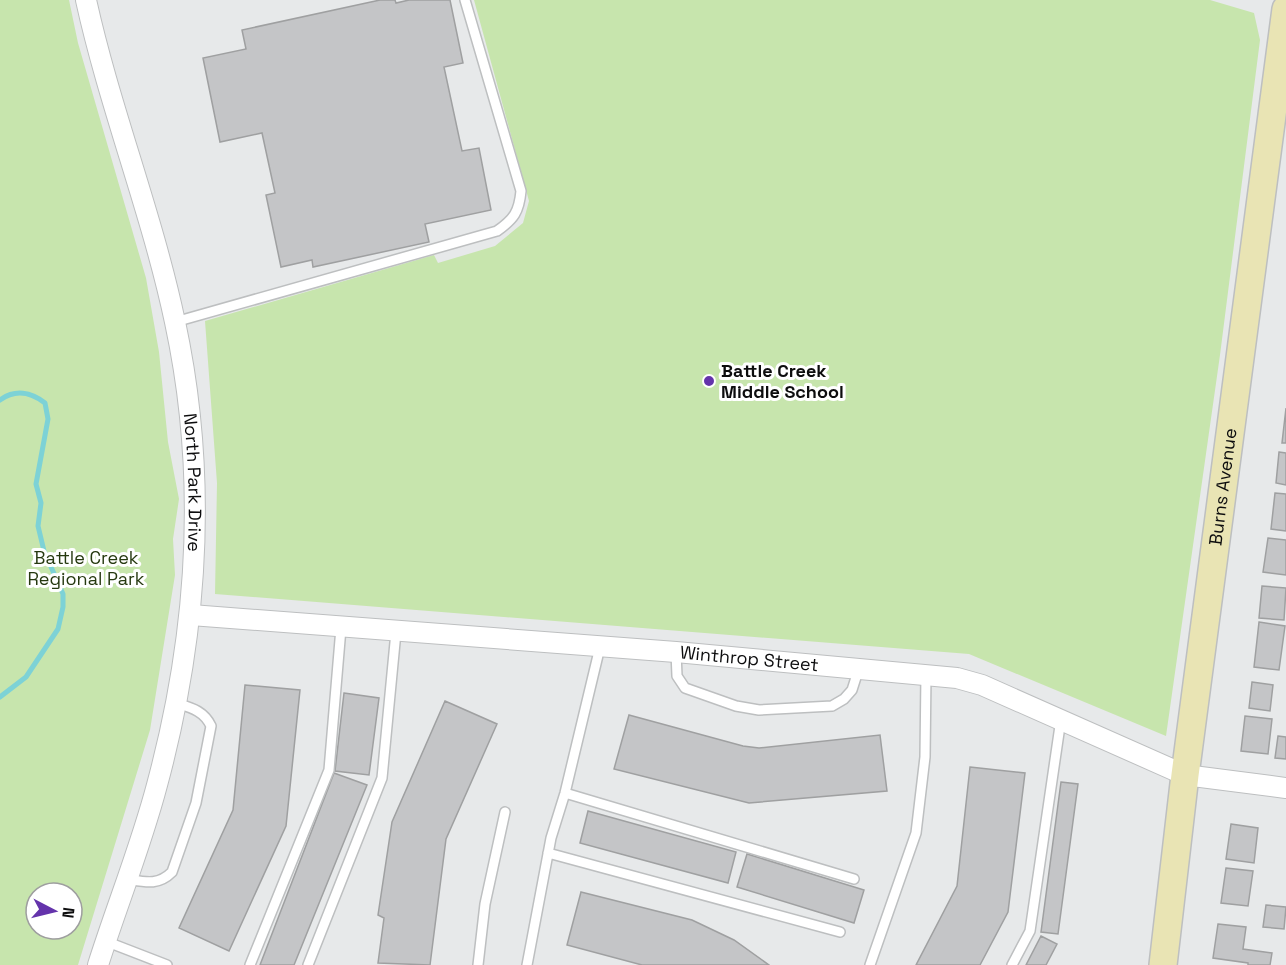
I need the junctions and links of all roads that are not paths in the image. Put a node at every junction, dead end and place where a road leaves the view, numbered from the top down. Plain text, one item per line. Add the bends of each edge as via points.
1 (86, 0) edge
2 (465, 0) edge
3 (1286, 9) edge
4 (1281, 96) edge
5 (175, 322) junction
6 (191, 615) junction
7 (341, 628) junction
8 (396, 632) junction
9 (600, 647) junction
10 (676, 652) junction
11 (859, 668) junction
12 (926, 674) junction
13 (177, 703) junction
14 (1061, 720) junction
15 (1185, 775) junction
16 (1286, 788) edge
17 (565, 793) junction
18 (505, 812) dead end
19 (548, 853) junction
20 (127, 879) junction
21 (854, 879) dead end
22 (840, 932) dead end
23 (105, 941) junction
24 (98, 965) edge
25 (166, 965) edge
26 (250, 965) edge
27 (308, 965) edge
28 (478, 965) edge
29 (527, 965) edge
30 (870, 965) edge
31 (1012, 965) edge
32 (1163, 965) edge

1 - 5 street, North Park Drive via 151,223
2 - 5 lane via 521,191 514,219 497,231
3 - 4 street, Burns Avenue
4 - 15 street, Burns Avenue
5 - 6 street, North Park Drive via 194,452
6 - 7 street, Winthrop Street
6 - 13 street, North Park Drive
7 - 8 street, Winthrop Street
7 - 26 lane via 329,770
8 - 9 street, Winthrop Street
8 - 27 lane via 382,778
9 - 10 street, Winthrop Street
9 - 17 lane
10 - 11 street, Winthrop Street
10 - 11 lane via 677,676 685,688 759,710 832,706 852,690
11 - 12 street, Winthrop Street
12 - 14 street, Winthrop Street via 982,685
12 - 30 lane via 925,757 916,833
13 - 20 street, North Park Drive via 157,788
13 - 20 lane via 199,711 212,726 196,803 172,872 153,883
14 - 15 street, Winthrop Street
14 - 31 lane via 1030,932
15 - 16 street, Winthrop Street
15 - 32 street, Burns Avenue
17 - 19 lane
17 - 21 lane
18 - 28 lane via 485,904
19 - 22 lane
19 - 29 lane
20 - 23 street, North Park Drive
23 - 24 street, North Park Drive
23 - 25 lane

